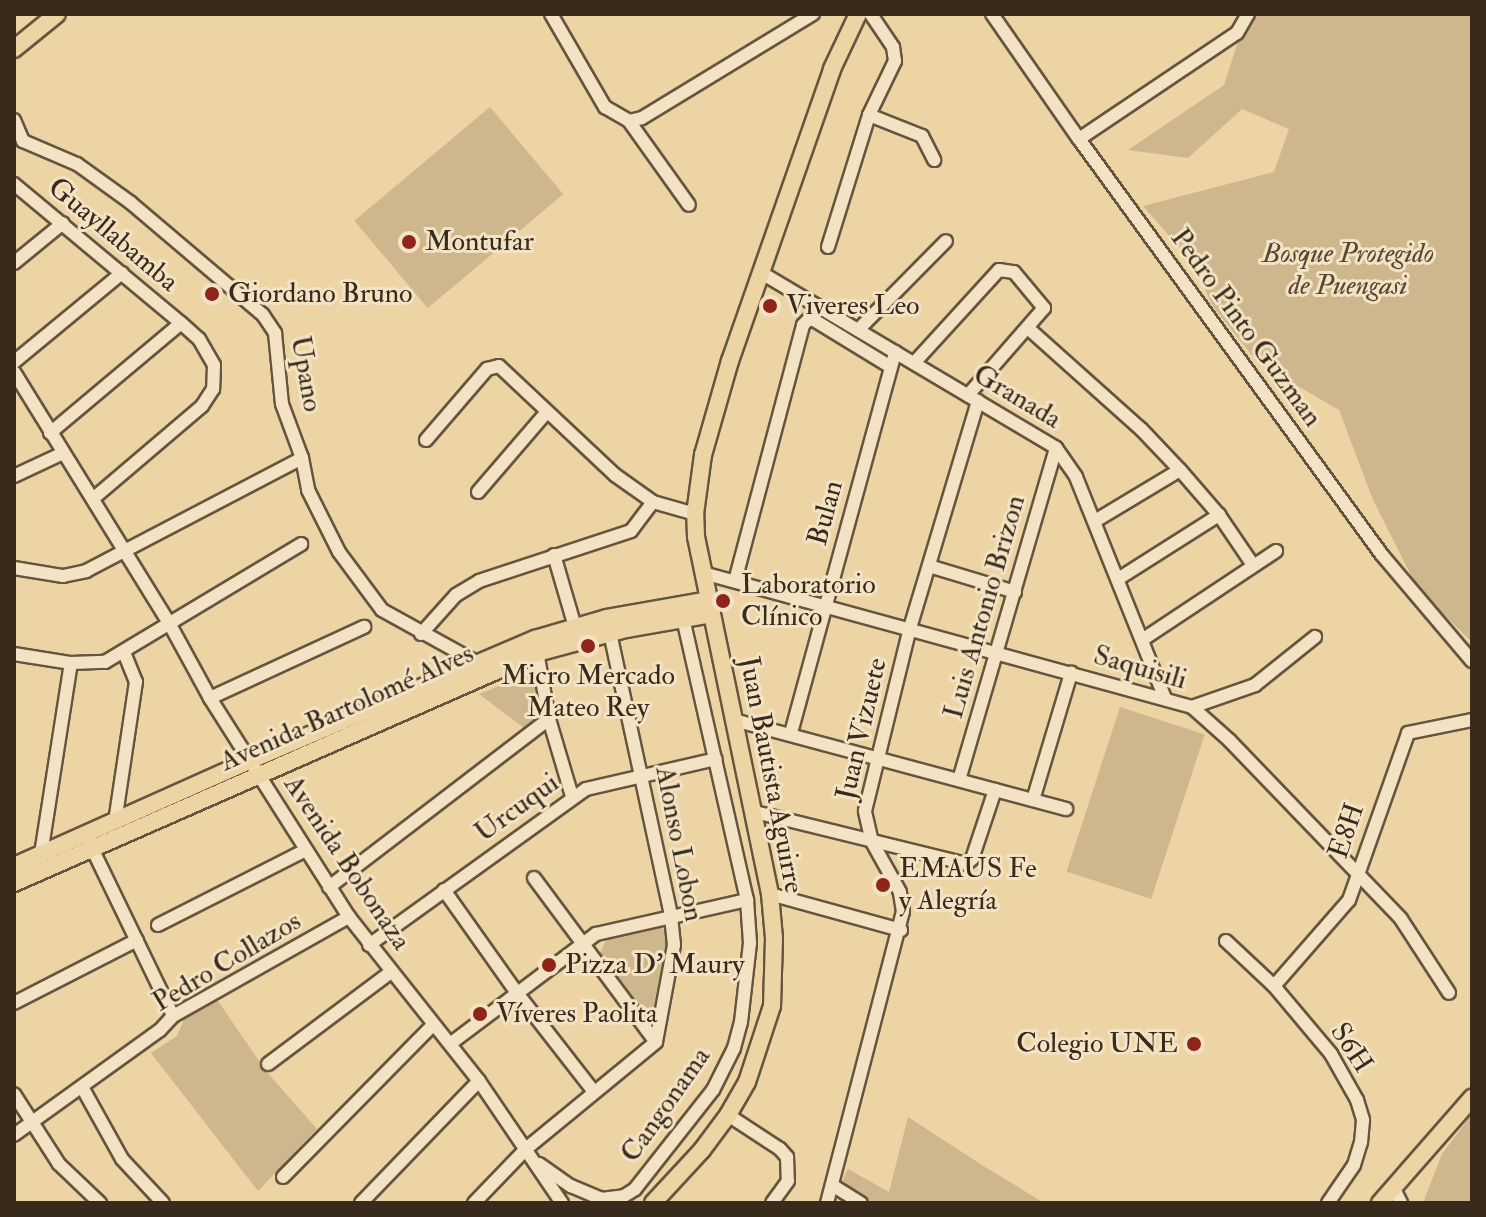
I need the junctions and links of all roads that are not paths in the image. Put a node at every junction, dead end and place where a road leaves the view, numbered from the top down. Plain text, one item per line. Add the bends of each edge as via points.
1 (57, 14) edge
2 (551, 14) edge
3 (813, 14) edge
4 (858, 14) edge
5 (871, 14) edge
6 (992, 14) edge
7 (1248, 14) edge
8 (14, 49) edge
9 (869, 115) junction
10 (14, 120) edge
11 (629, 121) junction
12 (1079, 139) junction
13 (23, 141) junction
14 (14, 151) edge
15 (934, 160) dead end
16 (14, 184) edge
17 (689, 205) dead end
18 (63, 223) junction
19 (946, 241) dead end
20 (828, 247) dead end
21 (14, 263) edge
22 (760, 272) junction
23 (122, 273) junction
24 (181, 323) junction
25 (1029, 329) junction
26 (858, 330) junction
27 (895, 352) junction
28 (14, 362) edge
29 (914, 363) junction
30 (891, 367) junction
31 (16, 380) edge
32 (973, 398) junction
33 (546, 413) junction
34 (50, 433) junction
35 (426, 440) dead end
36 (1056, 448) junction
37 (63, 453) junction
38 (302, 458) junction
39 (1180, 470) junction
40 (14, 476) edge
41 (478, 492) dead end
42 (94, 498) junction
43 (653, 502) junction
44 (695, 514) junction
45 (1219, 515) junction
46 (1095, 521) junction
47 (301, 544) dead end
48 (123, 549) junction
49 (1276, 551) dead end
50 (554, 555) junction
51 (1253, 565) junction
52 (929, 566) junction
53 (14, 568) edge
54 (703, 573) junction
55 (1118, 579) junction
56 (735, 581) junction
57 (1015, 592) junction
58 (825, 606) junction
59 (710, 607) junction
60 (682, 612) junction
61 (169, 623) junction
62 (364, 627) dead end
63 (575, 627) junction
64 (910, 628) junction
65 (610, 633) junction
66 (421, 634) junction
67 (1315, 637) dead end
68 (1142, 640) junction
69 (536, 646) junction
70 (998, 652) junction
71 (124, 653) junction
72 (14, 654) edge
73 (1472, 661) edge
74 (71, 663) junction
75 (478, 663) junction
76 (1071, 673) junction
77 (210, 698) junction
78 (1165, 698) junction
79 (1192, 707) junction
80 (549, 719) junction
81 (734, 720) junction
82 (1472, 720) edge
83 (791, 733) junction
84 (877, 757) junction
85 (716, 759) junction
86 (255, 768) junction
87 (641, 775) junction
88 (959, 780) junction
89 (995, 790) junction
90 (572, 796) junction
91 (1033, 800) junction
92 (1066, 809) dead end
93 (755, 812) junction
94 (115, 822) junction
95 (89, 842) junction
96 (872, 842) junction
97 (306, 850) junction
98 (41, 854) junction
99 (14, 866) edge
100 (1356, 876) junction
101 (534, 878) dead end
102 (14, 883) edge
103 (329, 887) junction
104 (444, 890) junction
105 (770, 894) junction
106 (747, 900) junction
107 (671, 915) junction
108 (349, 917) junction
109 (158, 925) dead end
110 (901, 930) junction
111 (137, 940) junction
112 (1226, 941) dead end
113 (584, 942) junction
114 (369, 945) junction
115 (391, 972) junction
116 (1274, 986) junction
117 (517, 993) junction
118 (1449, 993) dead end
119 (14, 1003) edge
120 (173, 1016) junction
121 (433, 1025) junction
122 (656, 1042) junction
123 (450, 1044) junction
124 (268, 1064) dead end
125 (479, 1081) junction
126 (82, 1087) junction
127 (594, 1092) junction
128 (14, 1094) edge
129 (1472, 1098) edge
130 (728, 1115) junction
131 (31, 1125) junction
132 (14, 1135) edge
133 (530, 1154) junction
134 (283, 1177) dead end
135 (832, 1185) junction
136 (1397, 1196) edge
137 (100, 1203) edge
138 (163, 1203) edge
139 (361, 1203) edge
140 (474, 1203) edge
141 (562, 1203) edge
142 (653, 1203) edge
143 (772, 1203) edge
144 (827, 1203) edge
145 (861, 1203) edge
146 (1328, 1203) edge
147 (1380, 1203) edge

1 - 8 main road
2 - 11 street via 605,107
3 - 11 street
4 - 22 main road, Juan Bautista Aguirre via 832,69
5 - 9 street via 893,47 895,61
6 - 12 street, Pedro Pinto Guzman
7 - 12 street via 1237,33
9 - 15 street via 922,136
9 - 20 street
10 - 13 street
11 - 17 street
12 - 73 street, Pedro Pinto Guzman via 1382,555
13 - 14 street
13 - 38 street, Upano via 77,164 263,315 275,333 282,404
16 - 18 street, Guayllabamba
18 - 21 street
18 - 23 street, Guayllabamba
19 - 26 street
22 - 26 street, Granada
22 - 44 main road, Juan Bautista Aguirre via 703,455
23 - 24 street, Guayllabamba
23 - 28 street
24 - 34 street
24 - 42 street, Guayllabamba via 199,339 214,365 213,389
25 - 29 street via 1044,308 1014,272 999,270
25 - 32 street
25 - 39 street
26 - 27 street, Granada
27 - 29 street, Granada
27 - 30 street, Bulan
29 - 32 street, Granada
30 - 56 street via 809,319 803,325
30 - 58 street, Bulan
31 - 34 street, Avenida Bobonaza
32 - 36 street, Granada
32 - 52 street, Juan Vizuete
33 - 35 street via 499,366 487,369
33 - 41 street
33 - 43 street via 599,463
34 - 37 street, Avenida Bobonaza
36 - 46 street, Granada
36 - 57 street, Luis Antonio Brizon
37 - 40 street
37 - 42 street, Avenida Bobonaza
38 - 48 street
38 - 66 street, Upano via 308,490 352,572 382,610
39 - 45 street
39 - 46 street
42 - 48 street, Avenida Bobonaza
43 - 44 street
43 - 50 street via 631,531
44 - 54 main road, Juan Bautista Aguirre
45 - 51 street
45 - 55 street
46 - 55 street, Granada
47 - 61 street
48 - 53 street via 74,575
48 - 61 street, Avenida Bobonaza
49 - 51 street
50 - 63 street
50 - 66 street via 479,581 456,595
51 - 68 street
52 - 57 street
52 - 64 street, Juan Vizuete
54 - 56 street, Saquisili
54 - 59 main road, Juan Bautista Aguirre
55 - 68 street, Granada
56 - 58 street, Saquisili
57 - 70 street, Luis Antonio Brizon
58 - 64 street, Saquisili
58 - 83 street, Bulan
59 - 60 main road, Avenida Bartolomé Alves
59 - 81 main road, Juan Bautista Aguirre
60 - 63 main road, Avenida Bartolomé Alves
60 - 65 main road, Avenida Bartolomé Alves
60 - 85 street, Cangonama
61 - 71 street
61 - 77 street, Avenida Bobonaza
62 - 77 street
63 - 69 main road, Avenida Bartolomé Alves
64 - 70 street, Saquisili
64 - 84 street, Juan Vizuete
65 - 69 main road, Avenida Bartolomé Alves
65 - 87 street, Alonso Lobon
66 - 75 street, Upano
67 - 79 street via 1255,685
68 - 78 street, Granada
69 - 75 main road, Avenida Bartolomé Alves
69 - 80 street
69 - 86 main road, Avenida Bartolomé Alves
70 - 76 street, Saquisili
70 - 88 street, Luis Antonio Brizon
71 - 74 street via 101,663
71 - 94 street via 136,682
72 - 74 street
74 - 98 street
75 - 86 main road, Avenida Bartolomé Alves
76 - 78 street, Saquisili
76 - 91 street
77 - 86 street, Avenida Bobonaza
78 - 79 street, Saquisili
79 - 100 street, Saquisili
80 - 90 street
80 - 103 street
81 - 83 street
81 - 93 main road, Juan Bautista Aguirre
82 - 100 street, E8H via 1408,733
83 - 84 street
84 - 88 street
84 - 96 street, Juan Vizuete via 865,811
85 - 87 street, Urcuqui
85 - 106 street, Cangonama
86 - 94 main road, Avenida Bartolomé Alves
86 - 95 main road, Avenida Bartolomé Alves
86 - 97 street, Avenida Bobonaza
87 - 90 street, Urcuqui
87 - 107 street, Alonso Lobon
88 - 89 street
89 - 91 street
89 - 96 street via 966,864
90 - 104 street, Urcuqui
91 - 92 street
93 - 96 street
93 - 105 main road, Juan Bautista Aguirre
94 - 95 main road, Avenida Bartolomé Alves
95 - 98 main road, Avenida Bartolomé Alves
95 - 102 main road, Avenida Bartolomé Alves
95 - 111 street
96 - 110 street, Juan Vizuete via 900,892
97 - 103 street, Avenida Bobonaza
97 - 109 street
98 - 99 main road, Avenida Bartolomé Alves
100 - 116 street, E8H via 1349,900
100 - 118 street, Saquisili via 1401,919
101 - 113 street
103 - 108 street, Avenida Bobonaza
104 - 114 street, Urcuqui
104 - 117 street
105 - 110 street
105 - 130 main road, Juan Bautista Aguirre via 772,1006 747,1082
106 - 107 street
106 - 133 street, Cangonama via 747,987 734,1048 713,1090 635,1189 601,1199 571,1186
107 - 113 street via 612,928
107 - 122 street, Alonso Lobon via 674,945
108 - 114 street, Avenida Bobonaza
108 - 120 street, Pedro Collazos
110 - 135 street, Juan Vizuete
111 - 119 street
111 - 120 street
112 - 116 street, S6H
113 - 117 street
113 - 122 street
114 - 115 street, Avenida Bobonaza
115 - 121 street, Avenida Bobonaza
115 - 124 street
116 - 146 street, S6H via 1331,1054 1363,1120 1354,1165
117 - 123 street
117 - 127 street
120 - 126 street, Pedro Collazos
121 - 123 street, Avenida Bobonaza
121 - 134 street
122 - 127 street
123 - 125 street, Avenida Bobonaza
125 - 133 street, Avenida Bobonaza
125 - 139 street
126 - 131 street, Pedro Collazos
126 - 138 street via 122,1159
127 - 133 street
128 - 131 street
129 - 136 main road
130 - 142 main road, Juan Bautista Aguirre
130 - 143 street via 787,1157 788,1181
131 - 132 street, Pedro Collazos
131 - 137 street via 59,1164
133 - 140 street
133 - 141 street, Avenida Bobonaza
135 - 144 street, Juan Vizuete
135 - 145 street
136 - 147 main road

